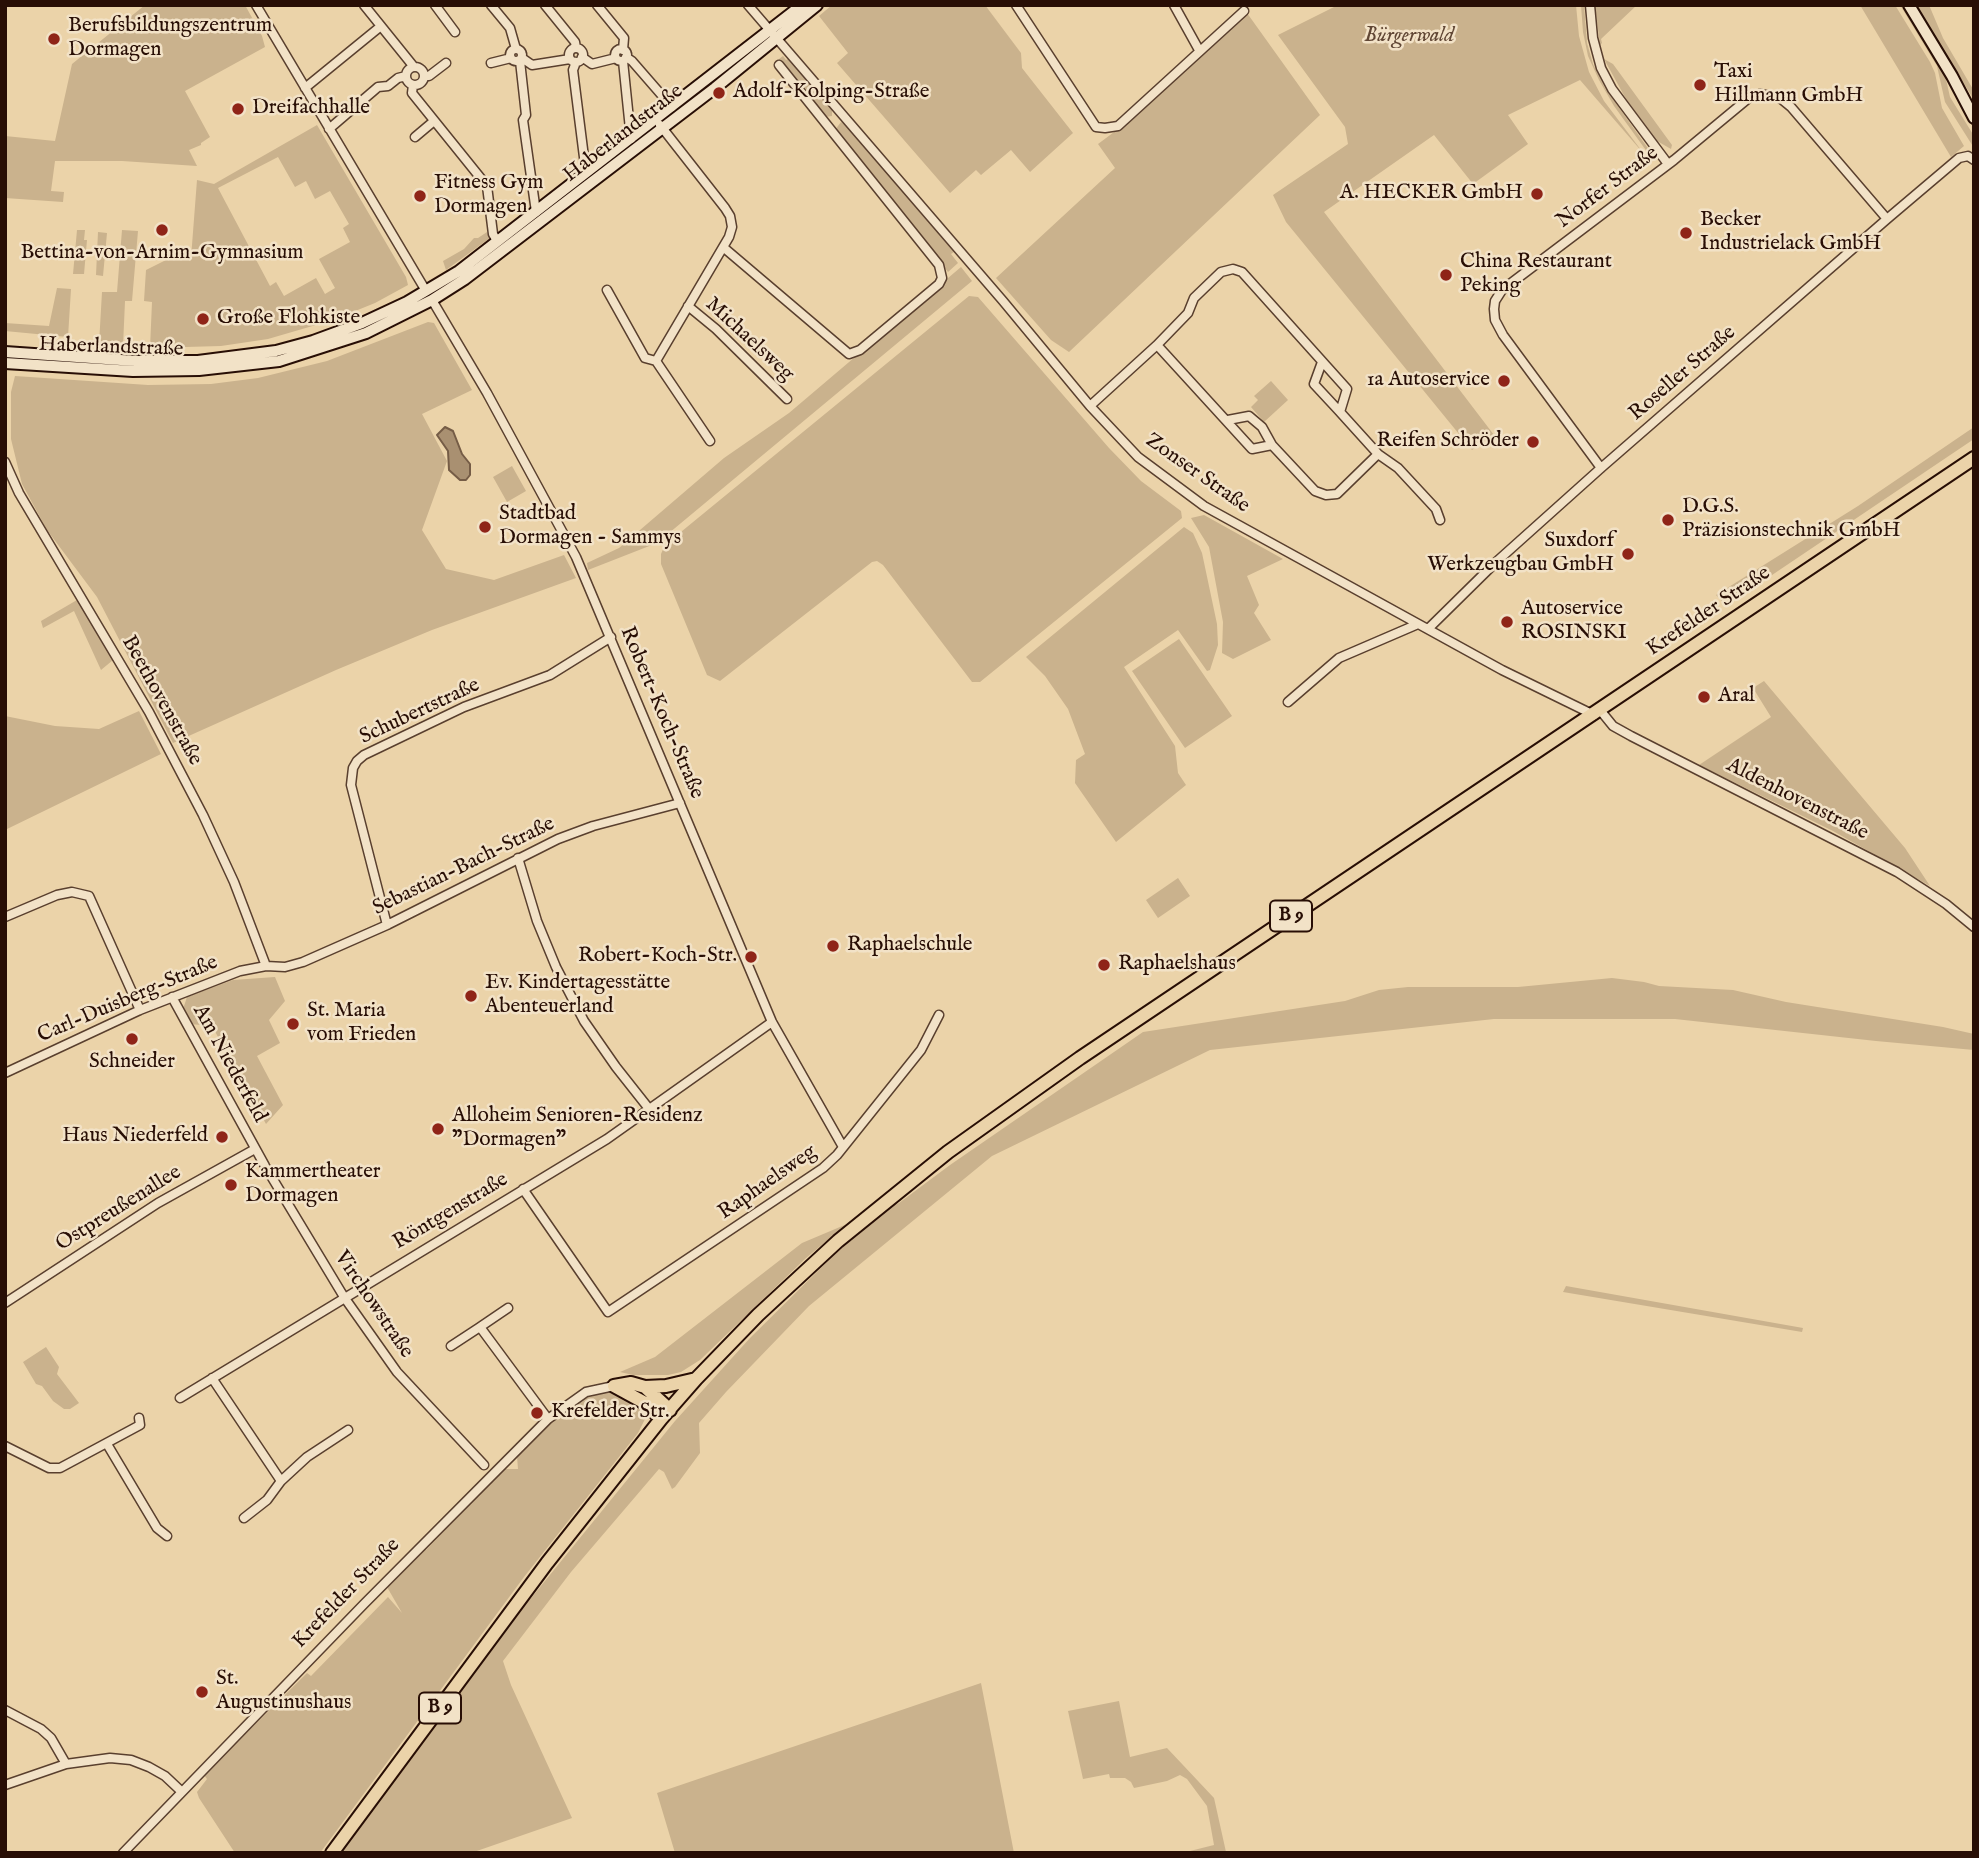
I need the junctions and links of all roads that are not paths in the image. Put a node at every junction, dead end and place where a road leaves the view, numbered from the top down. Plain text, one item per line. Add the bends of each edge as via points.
1 (256, 5) edge
2 (364, 5) edge
3 (435, 5) edge
4 (491, 5) edge
5 (545, 5) edge
6 (597, 5) edge
7 (748, 5) edge
8 (802, 5) edge
9 (817, 5) edge
10 (1016, 5) edge
11 (1174, 5) edge
12 (1590, 5) edge
13 (1909, 5) edge
14 (1244, 10) dead end
15 (381, 26) junction
16 (455, 32) dead end
17 (774, 35) junction
18 (1199, 50) junction
19 (622, 57) junction
20 (518, 59) junction
21 (576, 59) junction
22 (446, 63) dead end
23 (491, 63) dead end
24 (779, 65) dead end
25 (414, 67) junction
26 (406, 76) junction
27 (424, 76) junction
28 (413, 85) junction
29 (304, 88) junction
30 (672, 107) junction
31 (843, 116) junction
32 (1974, 118) edge
33 (434, 121) junction
34 (659, 124) junction
35 (829, 128) junction
36 (329, 129) junction
37 (415, 137) dead end
38 (631, 139) junction
39 (1971, 158) edge
40 (1668, 164) junction
41 (586, 173) junction
42 (536, 212) junction
43 (1888, 219) junction
44 (497, 241) junction
45 (723, 247) junction
46 (607, 290) dead end
47 (429, 296) junction
48 (688, 306) junction
49 (1157, 345) junction
50 (5, 352) edge
51 (656, 361) junction
52 (1322, 362) junction
53 (5, 363) edge
54 (787, 399) dead end
55 (1090, 406) junction
56 (1340, 412) junction
57 (1228, 420) junction
58 (710, 441) dead end
59 (1272, 445) junction
60 (1378, 454) junction
61 (1974, 457) edge
62 (5, 462) edge
63 (1601, 468) junction
64 (1440, 520) dead end
65 (1418, 624) junction
66 (1428, 629) junction
67 (611, 637) junction
68 (1288, 702) dead end
69 (1597, 713) junction
70 (680, 803) junction
71 (518, 858) junction
72 (5, 917) edge
73 (387, 925) junction
74 (1974, 928) edge
75 (267, 966) junction
76 (172, 997) junction
77 (139, 1010) junction
78 (939, 1015) dead end
79 (772, 1023) junction
80 (5, 1073) edge
81 (650, 1110) junction
82 (843, 1147) junction
83 (255, 1149) junction
84 (523, 1189) junction
85 (344, 1297) junction
86 (5, 1303) edge
87 (508, 1308) dead end
88 (480, 1326) junction
89 (451, 1346) dead end
90 (212, 1378) junction
91 (696, 1379) junction
92 (614, 1386) junction
93 (645, 1387) junction
94 (180, 1398) dead end
95 (666, 1415) junction
96 (139, 1418) dead end
97 (548, 1419) junction
98 (348, 1430) dead end
99 (107, 1444) junction
100 (5, 1446) edge
101 (484, 1465) dead end
102 (281, 1482) junction
103 (244, 1518) dead end
104 (167, 1536) dead end
105 (5, 1710) edge
106 (66, 1763) junction
107 (5, 1786) edge
108 (182, 1792) junction
109 (123, 1853) edge
110 (331, 1853) edge

1 - 29 street, Robert-Koch-Straße
2 - 15 street
3 - 16 street
4 - 20 street via 522,52
5 - 21 street via 582,51
6 - 19 street via 624,38
7 - 17 street, Zonser Straße
8 - 17 street, Haberlandstraße
9 - 17 street, Haberlandstraße
10 - 18 street via 1096,127 1118,126
11 - 18 street
12 - 40 street via 1601,68
13 - 32 street
14 - 18 street
15 - 25 street
15 - 29 street
17 - 30 street, Haberlandstraße
17 - 31 street, Zonser Straße
17 - 34 street, Haberlandstraße
19 - 21 street via 592,64
19 - 30 street via 632,61
19 - 38 street, Haberlandstraße
20 - 21 street via 532,65
20 - 23 street
20 - 42 street, Haberlandstraße
21 - 41 street, Haberlandstraße via 573,70
22 - 27 street
24 - 35 street
25 - 26 street
25 - 27 street
26 - 28 street
26 - 36 street via 379,87
27 - 28 street via 421,83
28 - 33 street via 412,93
29 - 36 street, Robert-Koch-Straße
30 - 34 street, Haberlandstraße
31 - 35 street
31 - 55 street, Zonser Straße
33 - 37 street
33 - 44 street via 487,186
34 - 38 street, Haberlandstraße
34 - 45 street via 730,216 732,227
34 - 47 street, Haberlandstraße via 494,259
35 - 45 street via 939,265 939,284 860,350 849,354
36 - 47 street, Robert-Koch-Straße
38 - 41 street, Haberlandstraße
39 - 43 street, Roseller Straße via 1959,158
40 - 43 street, Norfer Straße via 1750,97 1770,94 1791,107
40 - 63 street, Norfer Straße via 1512,281 1495,301 1495,320 1503,335
41 - 42 street, Haberlandstraße
42 - 44 street, Haberlandstraße
43 - 63 street, Roseller Straße
44 - 47 street, Haberlandstraße
45 - 48 street
46 - 51 street via 645,358
47 - 50 street, Haberlandstraße via 313,341 254,355 177,362
47 - 53 street, Haberlandstraße via 355,337 254,365 166,372
47 - 67 street, Robert-Koch-Straße via 570,546
48 - 51 street
48 - 54 street, Michaelsweg
49 - 52 street via 1188,313 1194,298 1221,272 1233,269 1242,272
49 - 55 street
49 - 57 street
51 - 58 street
52 - 56 street via 1347,389
52 - 56 street via 1314,384
55 - 65 street, Zonser Straße via 1138,457 1204,506
56 - 60 street
57 - 59 street via 1252,449
57 - 59 street via 1249,416 1262,426
59 - 60 street via 1315,491 1326,495 1337,494
60 - 64 street via 1398,468 1436,509
61 - 69 main road, Krefelder Straße / B 9
62 - 75 street, Beethovenstraße via 203,815
63 - 66 street, Roseller Straße
65 - 66 street, Zonser Straße
65 - 68 street via 1339,658
66 - 69 street, Zonser Straße via 1502,670
67 - 70 street, Robert-Koch-Straße
67 - 73 street, Schubertstraße via 550,674 464,708 357,761 351,785
69 - 74 street, Aldenhovenstraße via 1631,736 1897,872
69 - 91 main road, Krefelder Straße / B 9 via 1178,991 948,1152 838,1241
70 - 71 street, Sebastian-Bach-Straße via 593,826
70 - 79 street, Robert-Koch-Straße
71 - 73 street, Sebastian-Bach-Straße
71 - 81 street via 555,967 592,1032
72 - 77 street via 57,895 89,896
73 - 75 street, Sebastian-Bach-Straße via 303,962
75 - 76 street, Carl-Duisberg-Straße via 240,971
76 - 77 street, Carl-Duisberg-Straße
76 - 83 street, Am Niederfeld
77 - 80 street, Carl-Duisberg-Straße
78 - 82 street, Raphaelsweg via 920,1050
79 - 81 street, Röntgenstraße
79 - 82 street, Robert-Koch-Straße
81 - 84 street, Röntgenstraße
82 - 84 street, Raphaelsweg via 823,1168 608,1312
83 - 85 street, Virchowstraße
83 - 86 street, Ostpreußenallee via 172,1195
84 - 85 street, Röntgenstraße
85 - 90 street, Röntgenstraße
85 - 101 street, Virchowstraße via 397,1372
87 - 88 street
88 - 89 street
88 - 97 street
90 - 94 street, Röntgenstraße
90 - 102 street
91 - 93 main road
91 - 95 main road, B 9
92 - 93 main road via 631,1383
92 - 95 main road
92 - 97 street, Krefelder Straße via 586,1392
93 - 95 main road
95 - 110 main road, B 9 via 547,1563
96 - 99 street via 140,1425
97 - 108 street, Krefelder Straße
98 - 102 street via 307,1457
99 - 100 street via 60,1468 49,1468
99 - 104 street via 157,1528
102 - 103 street
105 - 106 street via 41,1729
106 - 107 street
106 - 108 street via 131,1760 165,1776
108 - 109 street, Krefelder Straße

